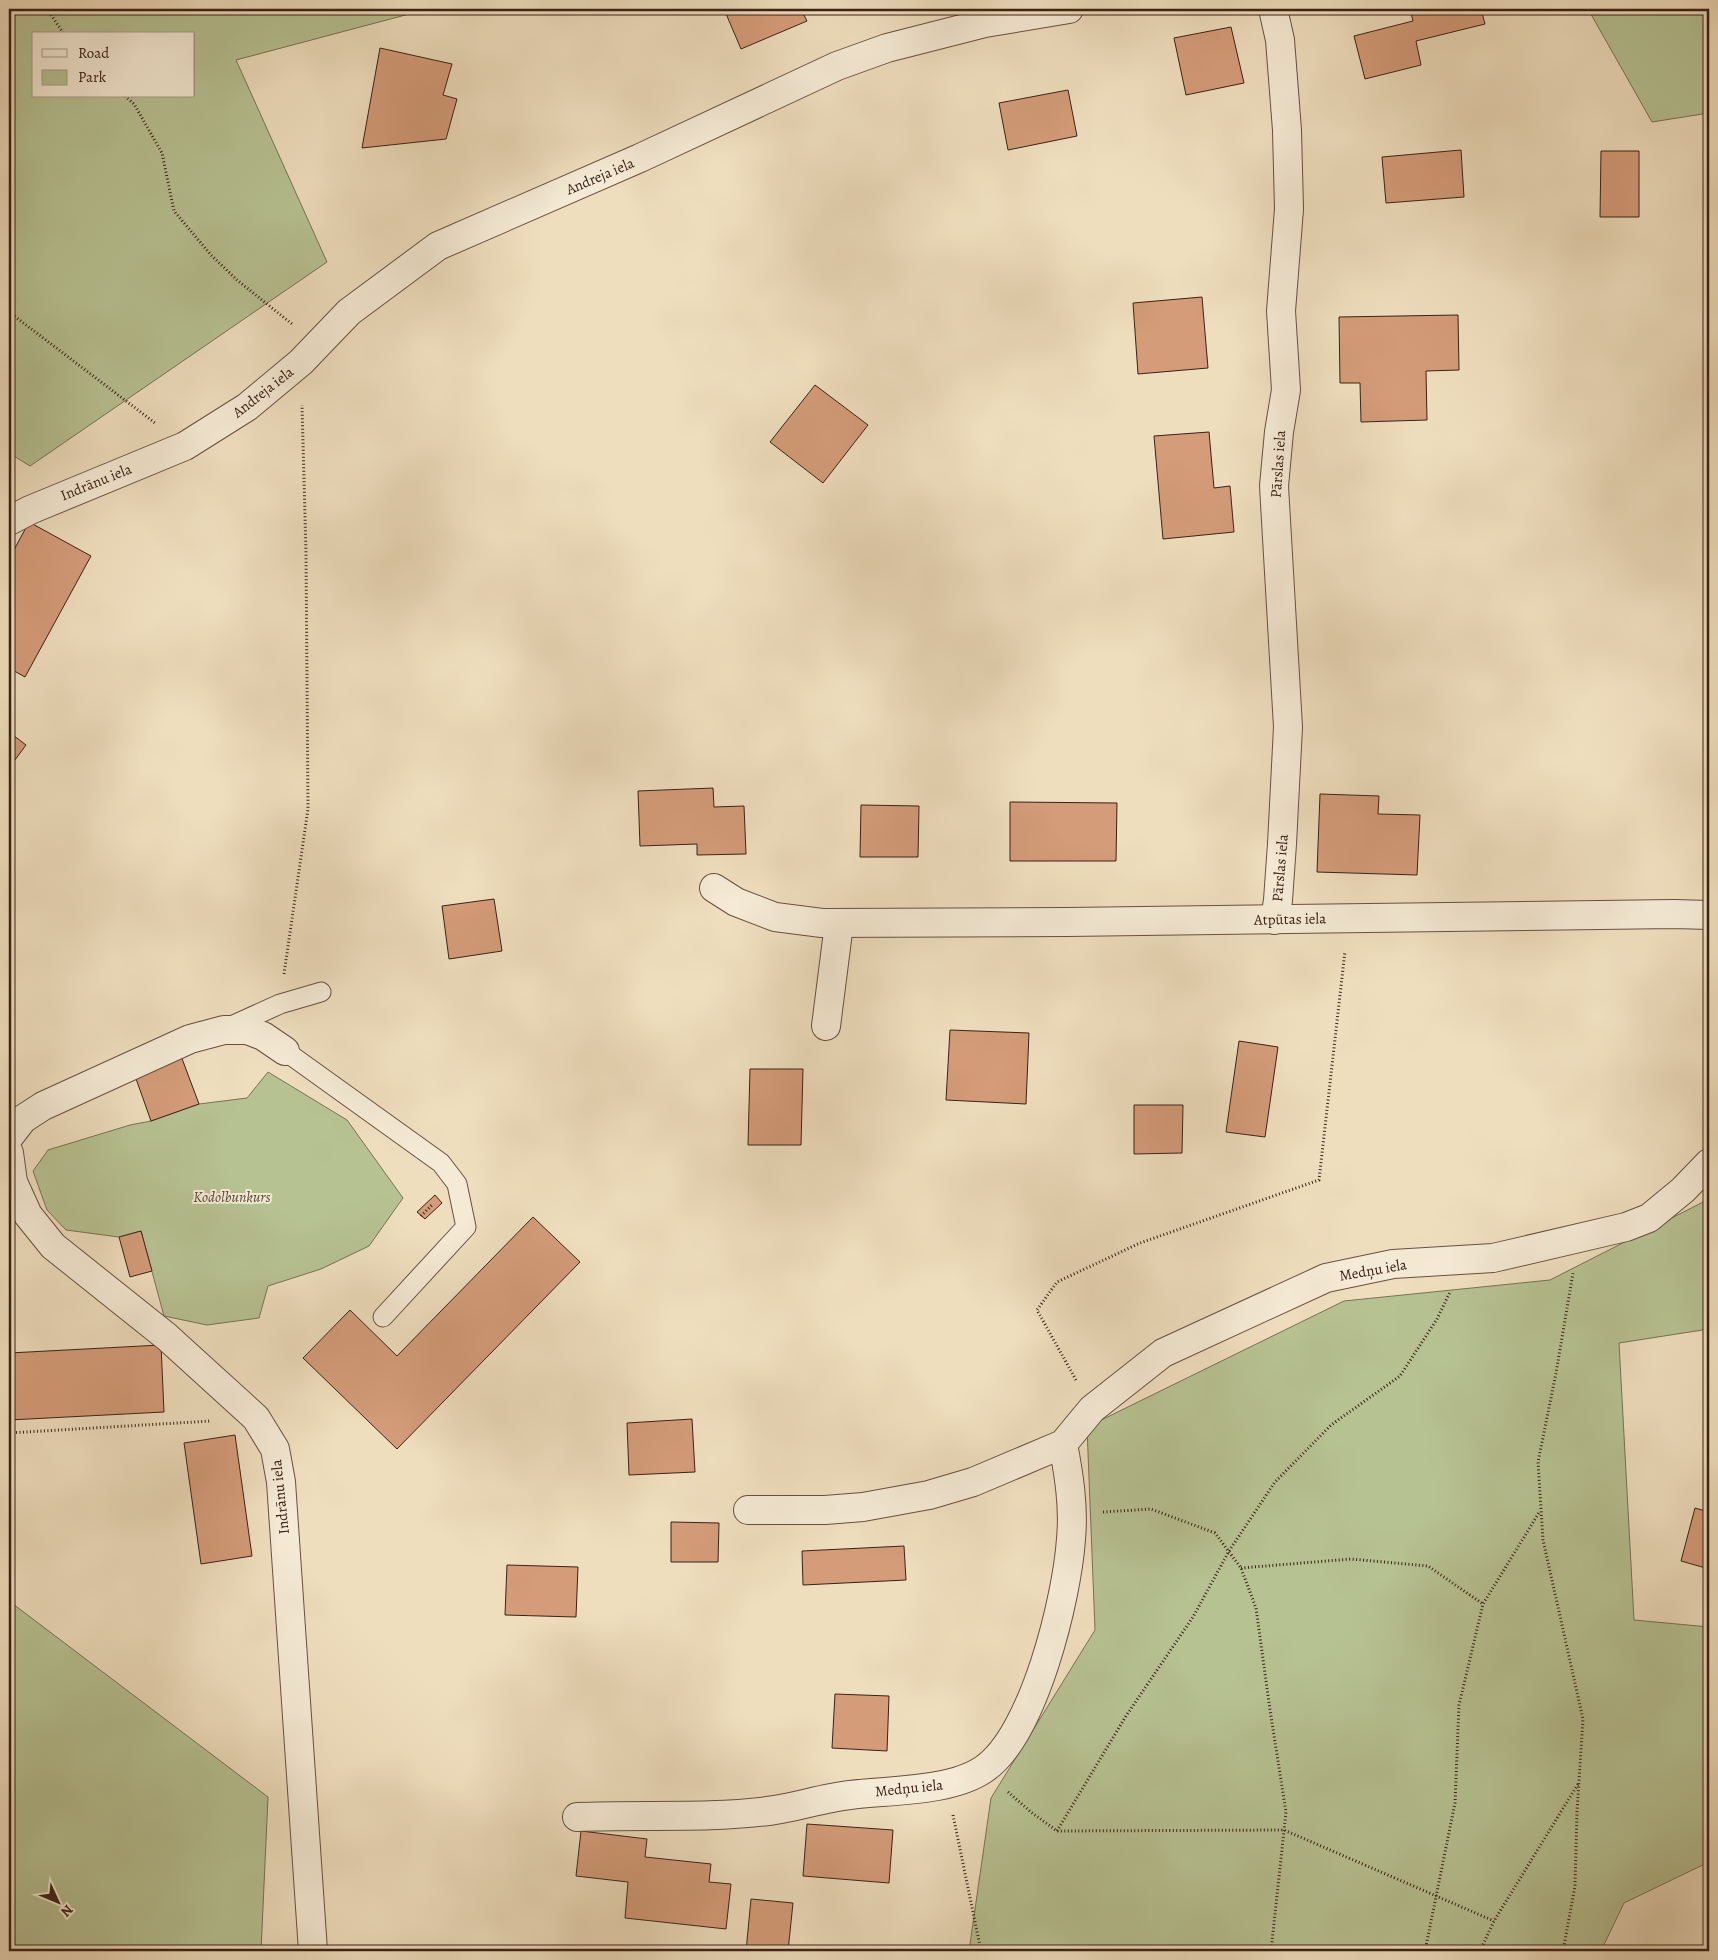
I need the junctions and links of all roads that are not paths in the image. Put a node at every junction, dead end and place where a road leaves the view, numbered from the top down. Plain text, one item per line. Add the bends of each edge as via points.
1 (1069, 9) edge
2 (1273, 9) edge
3 (185, 446) joint
4 (9, 521) edge
5 (714, 888) dead end
6 (1709, 916) edge
7 (1275, 920) junction
8 (838, 924) junction
9 (321, 992) dead end
10 (826, 1026) dead end
11 (224, 1030) junction
12 (285, 1051) joint
13 (9, 1137) edge
14 (9, 1153) edge
15 (1709, 1164) edge
16 (383, 1317) dead end
17 (1063, 1444) junction
18 (748, 1510) dead end
19 (577, 1817) dead end
20 (312, 1951) edge

1 - 3 street, Andreja iela via 985,23 887,48 837,66 640,158 438,246 349,312 301,362 247,407
2 - 7 street, Pārslas iela via 1280,40 1287,130 1288,209 1281,311 1286,390 1274,486 1288,727 1282,854
3 - 4 street, Indrānu iela
5 - 8 street, Atpūtas iela via 736,902 774,918
6 - 7 street, Atpūtas iela
7 - 8 street, Atpūtas iela
8 - 10 street
9 - 11 lane via 280,1004
11 - 12 street via 247,1030
11 - 13 street via 190,1038 43,1106 23,1119
12 - 16 lane via 441,1163 457,1184 466,1227
14 - 20 street, Indrānu iela via 13,1182 28,1215 53,1246 167,1337 256,1418 275,1449 281,1482
15 - 17 street, Medņu iela via 1648,1218 1626,1227 1493,1258 1393,1264 1326,1278 1163,1353 1092,1409
17 - 18 street, Medņu iela via 973,1482 929,1495 863,1507
17 - 19 street, Medņu iela via 1071,1487 1071,1538 1047,1655 1030,1704 1006,1748 983,1770 947,1785 848,1795 768,1811

